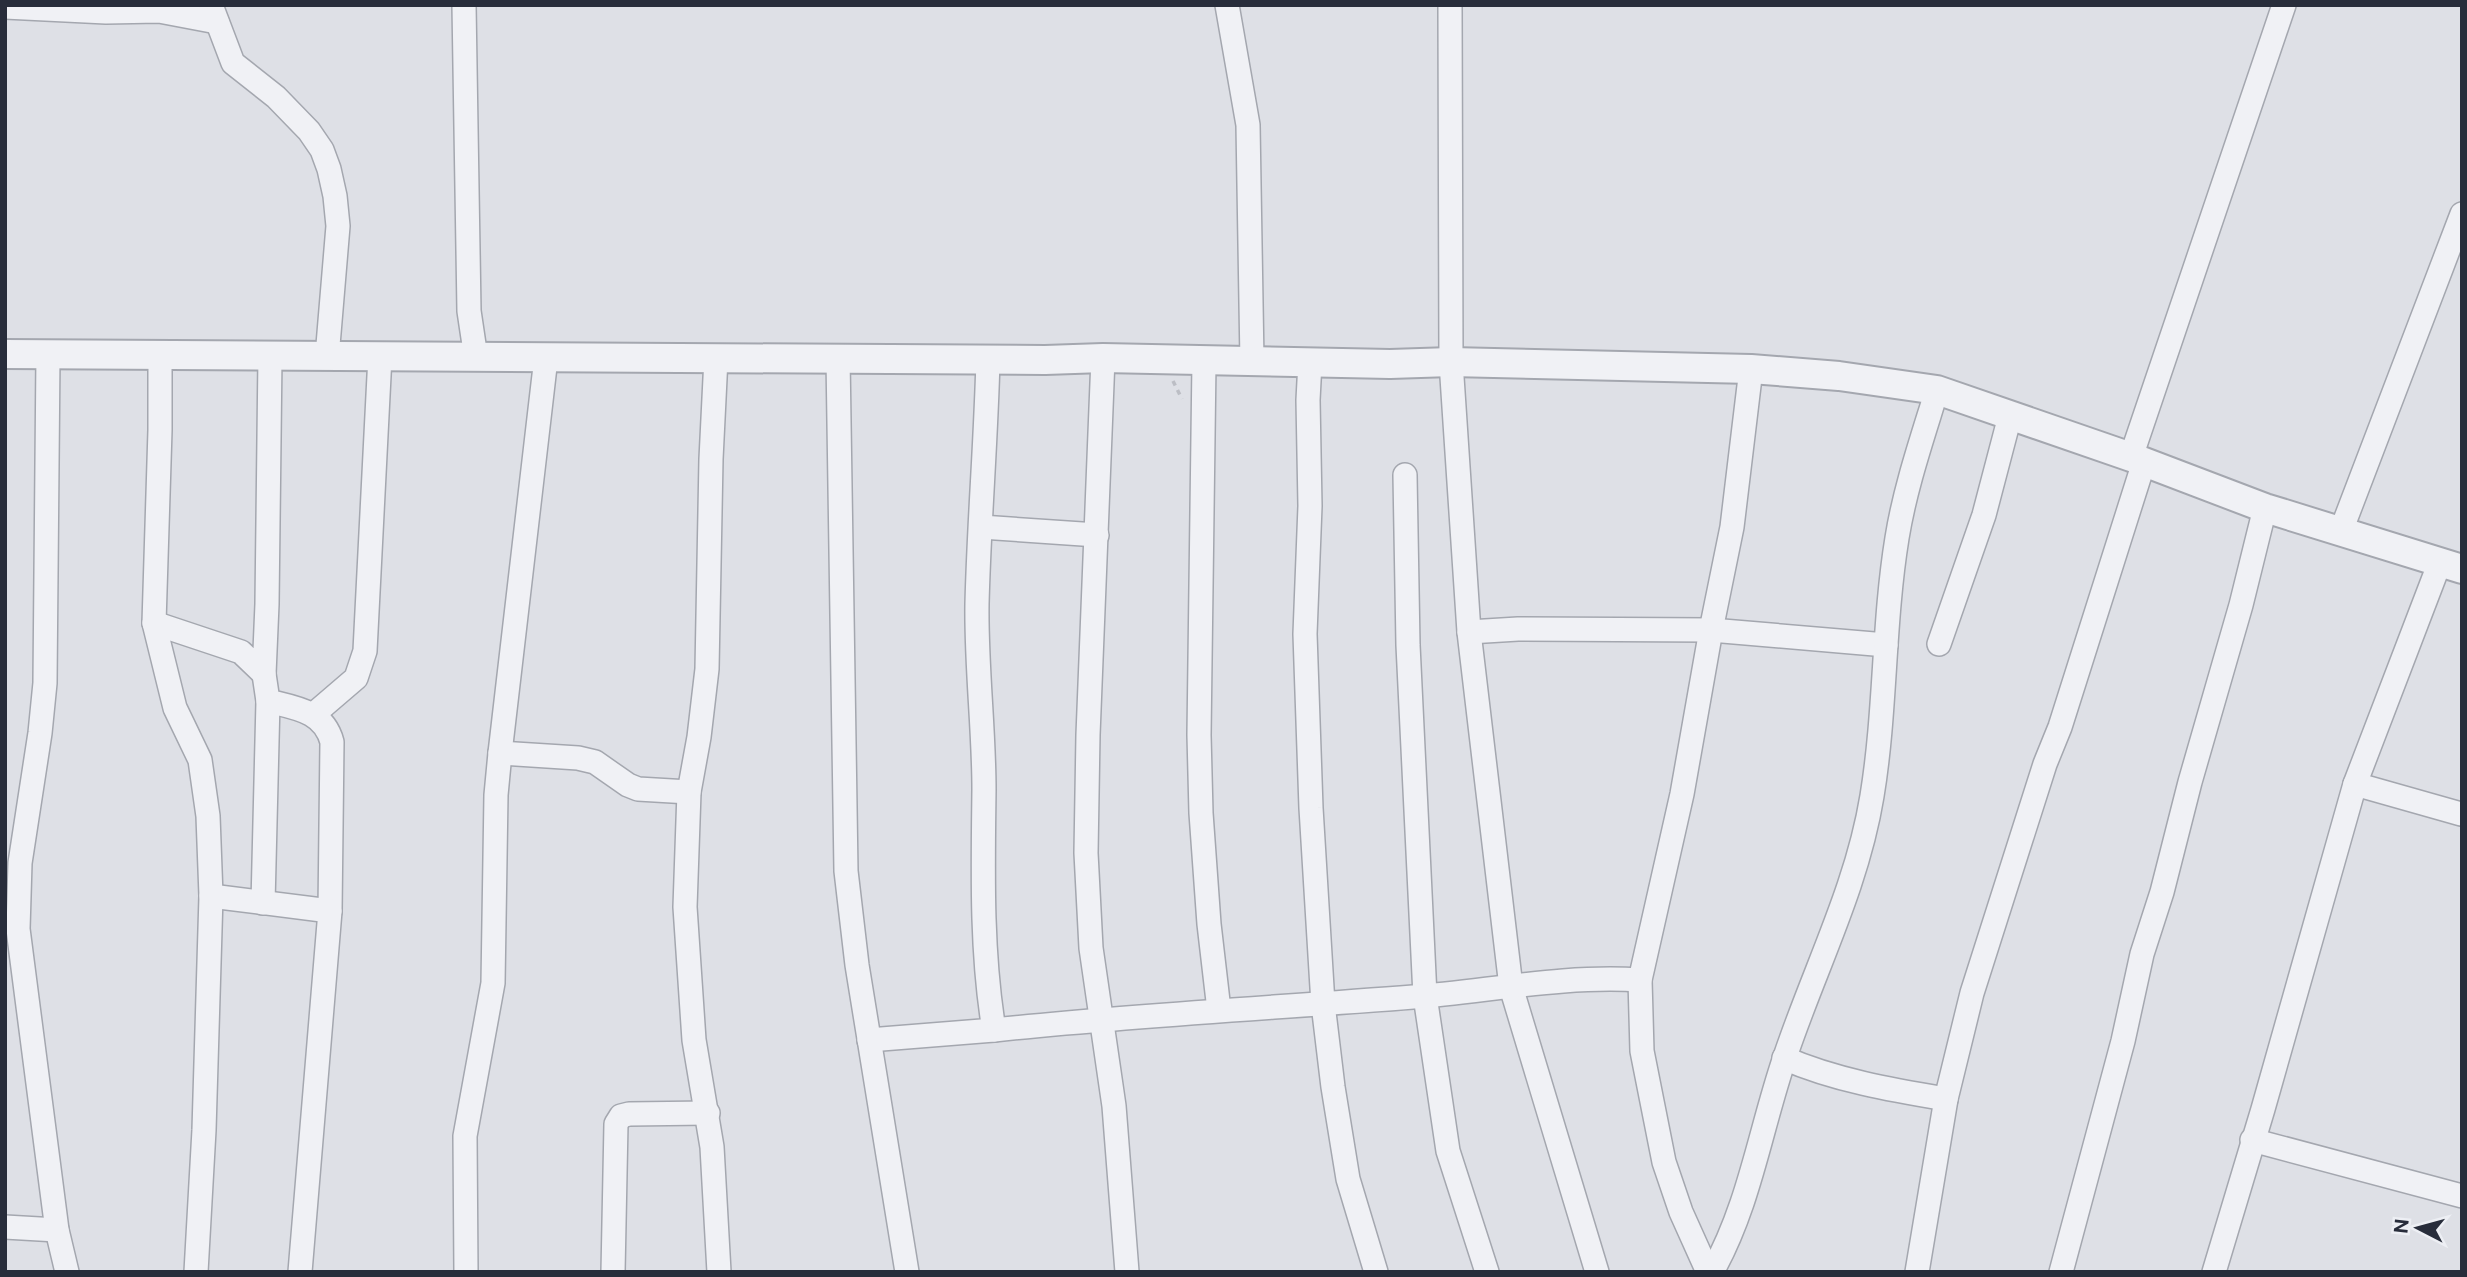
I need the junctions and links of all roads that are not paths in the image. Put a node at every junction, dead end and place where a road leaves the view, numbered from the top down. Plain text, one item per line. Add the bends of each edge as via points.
1 (464, 5) edge
2 (1227, 5) edge
3 (1450, 5) edge
4 (2284, 5) edge
5 (5, 7) edge
6 (159, 8) edge
7 (106, 9) edge
8 (214, 13) edge
9 (2462, 214) edge
10 (5, 354) edge
11 (48, 355) junction
12 (160, 355) junction
13 (270, 356) junction
14 (380, 356) junction
15 (327, 357) junction
16 (476, 358) junction
17 (546, 358) junction
18 (716, 358) junction
19 (838, 358) junction
20 (1102, 358) junction
21 (988, 359) junction
22 (1204, 362) junction
23 (1252, 362) junction
24 (1311, 362) junction
25 (1451, 362) junction
26 (1751, 369) junction
27 (1937, 390) junction
28 (2010, 416) junction
29 (2137, 460) junction
30 (1405, 475) dead end
31 (2265, 508) junction
32 (981, 527) junction
33 (2341, 531) junction
34 (1097, 535) junction
35 (2451, 565) edge
36 (154, 623) junction
37 (1711, 630) junction
38 (1469, 632) junction
39 (1939, 644) dead end
40 (1886, 645) junction
41 (264, 674) junction
42 (268, 701) junction
43 (314, 714) junction
44 (500, 753) junction
45 (2355, 784) junction
46 (689, 792) junction
47 (2461, 814) edge
48 (13, 855) edge
49 (211, 896) junction
50 (263, 903) junction
51 (330, 911) junction
52 (1640, 980) junction
53 (1511, 987) junction
54 (1425, 996) junction
55 (1323, 1004) junction
56 (1219, 1010) junction
57 (1103, 1018) junction
58 (994, 1030) junction
59 (869, 1040) junction
60 (1784, 1058) junction
61 (1946, 1099) junction
62 (708, 1113) junction
63 (2252, 1140) junction
64 (2462, 1196) edge
65 (5, 1227) edge
66 (57, 1230) junction
67 (67, 1272) edge
68 (196, 1272) edge
69 (300, 1272) edge
70 (466, 1272) edge
71 (613, 1272) edge
72 (719, 1272) edge
73 (907, 1272) edge
74 (1127, 1272) edge
75 (1376, 1272) edge
76 (1487, 1272) edge
77 (1597, 1272) edge
78 (1710, 1272) edge
79 (1917, 1272) edge
80 (2061, 1272) edge
81 (2214, 1272) edge

1 - 16 street via 469,311
2 - 23 street via 1248,125
3 - 25 street
4 - 29 street
5 - 7 street
6 - 7 street
6 - 8 street
8 - 15 street via 233,64 276,97 309,131 329,169 338,226
9 - 33 street
10 - 11 street
11 - 12 street
11 - 48 street via 45,683
12 - 13 street
12 - 36 street
13 - 15 street
13 - 41 street
14 - 15 street
14 - 16 street
14 - 43 street via 365,651 356,678
16 - 17 street
17 - 18 street
17 - 44 street
18 - 19 street
18 - 46 street via 707,669
19 - 21 street
19 - 59 street via 846,871
20 - 21 street
20 - 22 street
20 - 34 street
21 - 32 street
22 - 23 street
22 - 56 street via 1199,735 1203,862
23 - 24 street
24 - 25 street
24 - 55 street via 1305,634
25 - 26 street
25 - 38 street
26 - 27 street
26 - 37 street via 1732,527
27 - 28 street
27 - 40 street via 1897,537
28 - 29 street
28 - 39 street via 1984,514
29 - 31 street
29 - 61 street via 2060,727 1972,993
30 - 54 street via 1408,645
31 - 33 street
31 - 80 street via 2142,954
32 - 34 street
32 - 58 street via 977,606 984,726 984,923
33 - 35 street
34 - 57 street via 1086,853 1091,948
35 - 45 street
36 - 41 street via 241,652
36 - 49 street via 175,708 200,760
37 - 38 street
37 - 40 street
37 - 52 street via 1682,794
38 - 53 street
40 - 60 street via 1872,797 1849,887
41 - 42 street
42 - 43 street
42 - 50 street
43 - 51 street via 328,728 332,742
44 - 46 street via 586,760 638,789
44 - 70 street via 493,982 465,1136
45 - 47 street
45 - 63 street
46 - 62 street via 688,966 694,1040
48 - 66 street via 18,929
49 - 50 street
49 - 68 street
50 - 51 street
51 - 69 street
52 - 53 street via 1584,979
52 - 78 street via 1642,1051 1664,1161 1681,1212
53 - 54 street
53 - 77 street
54 - 55 street
54 - 76 street via 1448,1151
55 - 56 street
55 - 75 street via 1348,1179
56 - 57 street
57 - 58 street
57 - 74 street
58 - 59 street
59 - 73 street
60 - 61 street via 1861,1082
60 - 78 street via 1738,1219
61 - 79 street
62 - 71 street via 629,1114 616,1124
62 - 72 street
63 - 64 street
63 - 81 street
65 - 66 street
66 - 67 street

